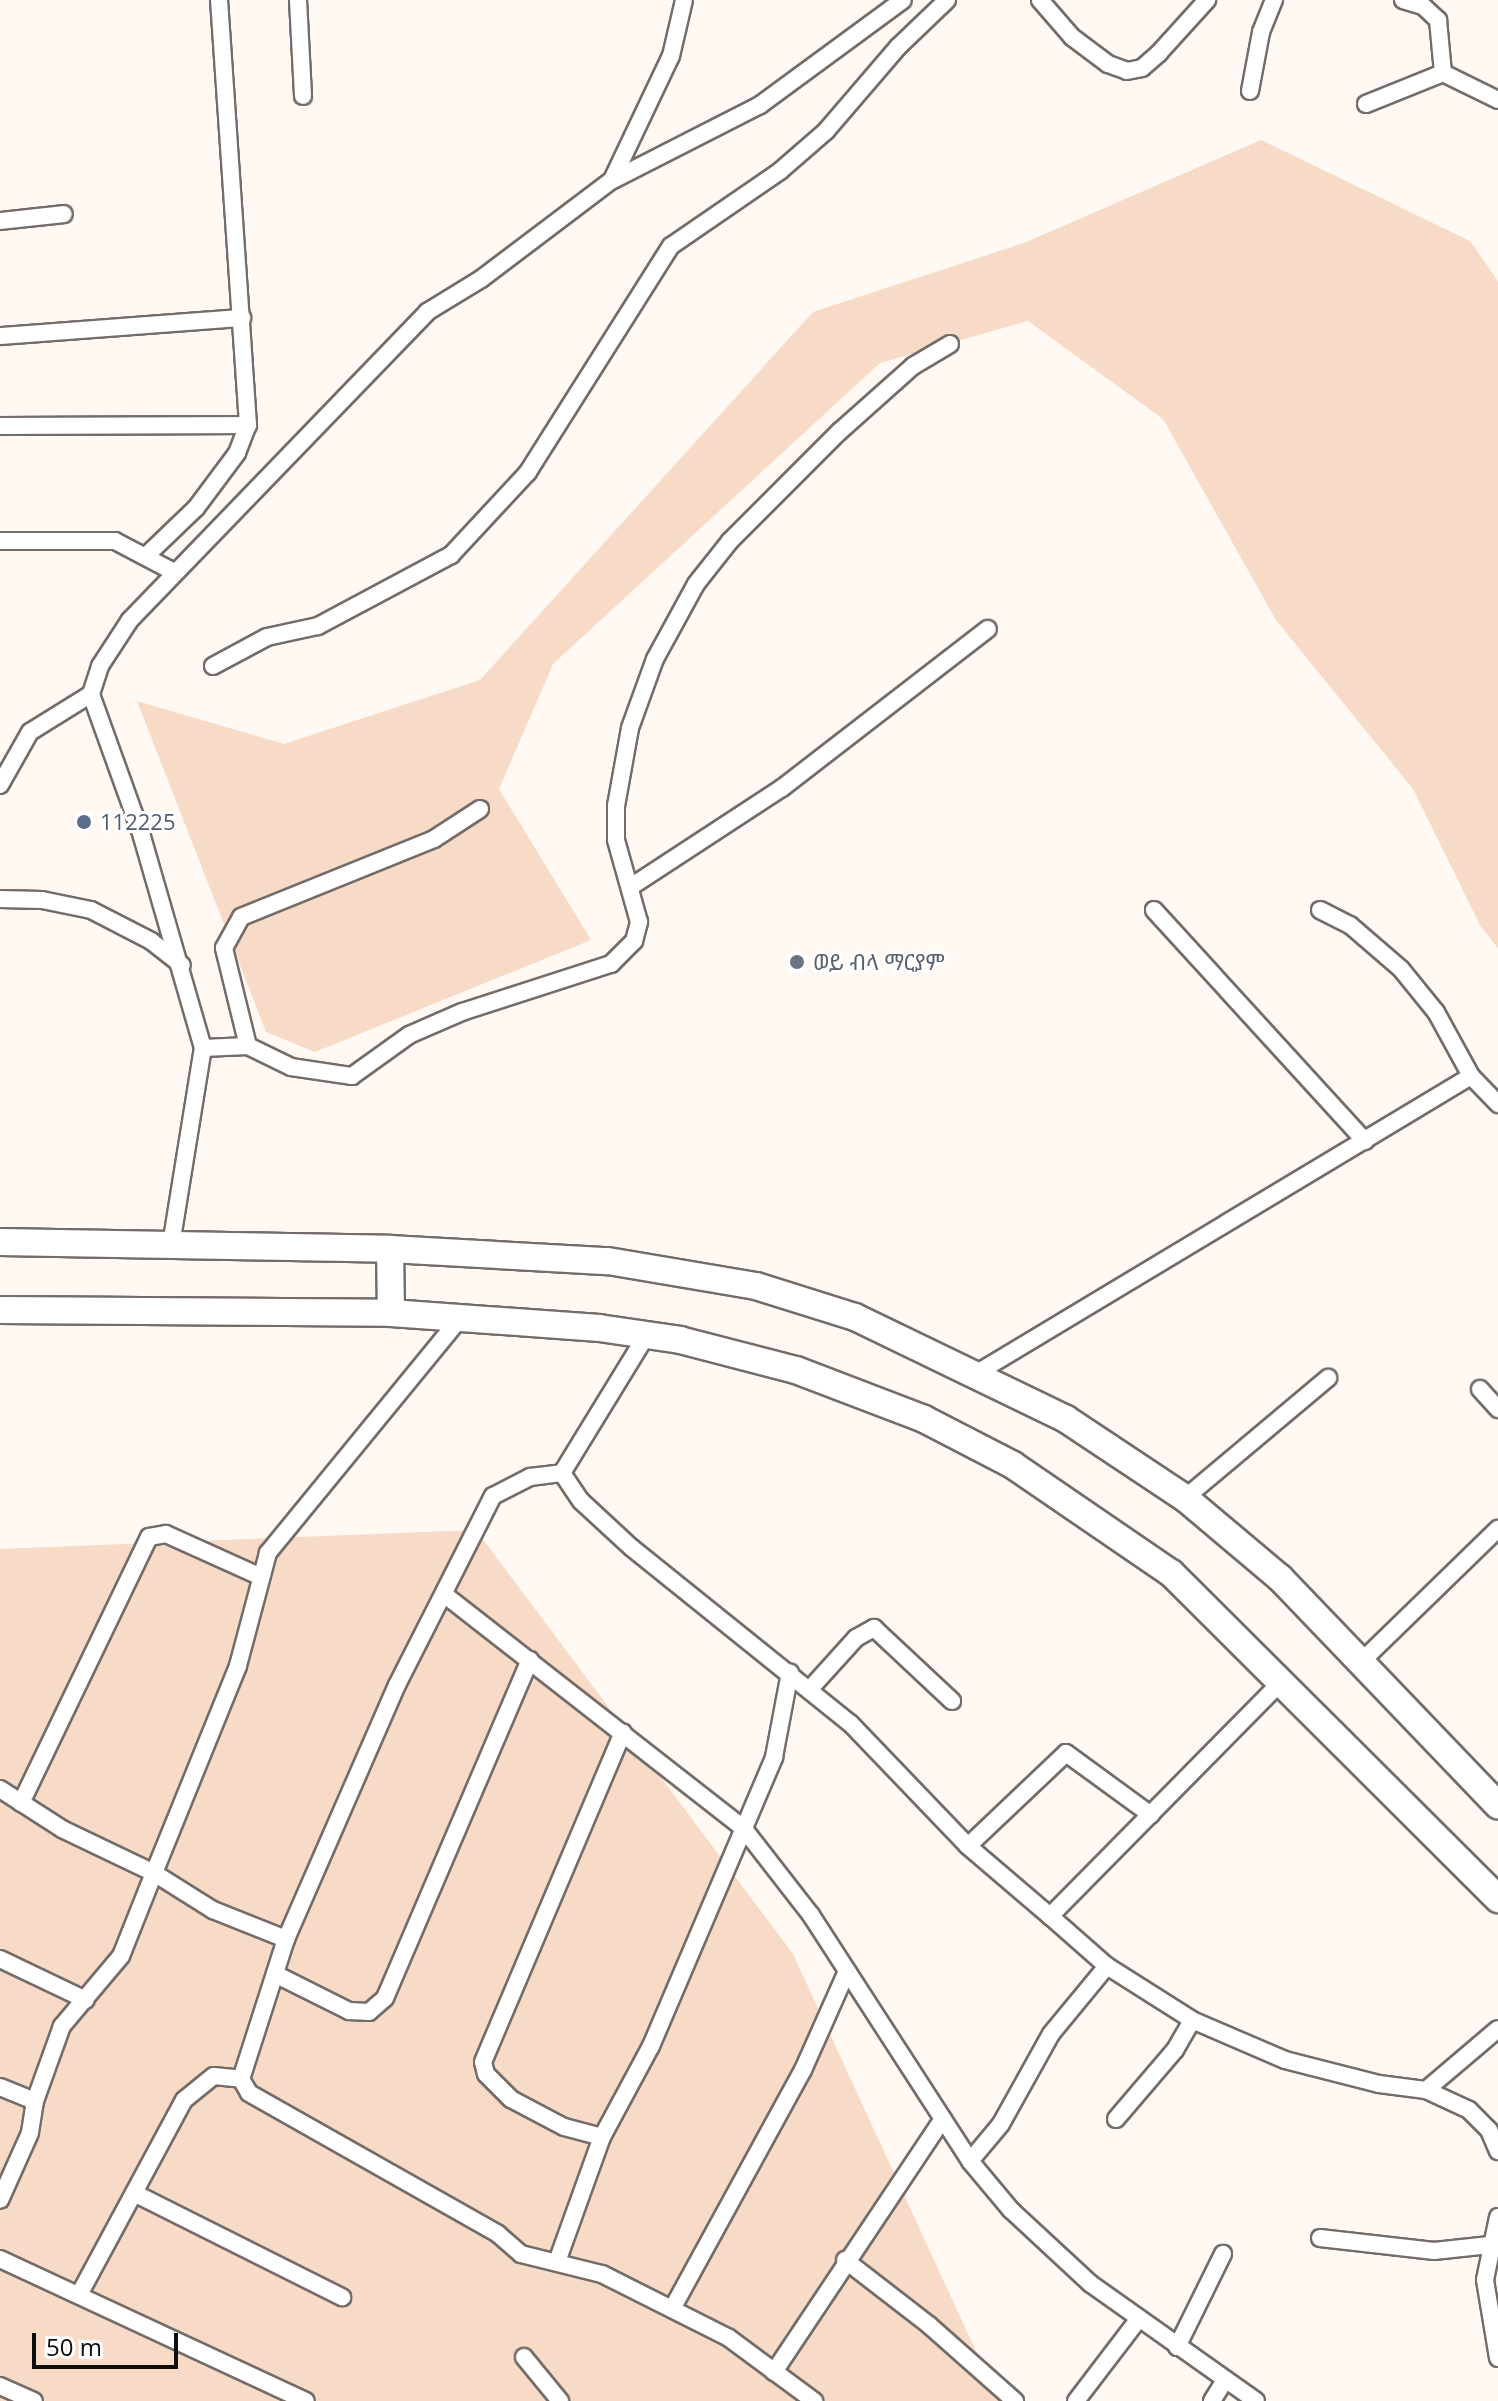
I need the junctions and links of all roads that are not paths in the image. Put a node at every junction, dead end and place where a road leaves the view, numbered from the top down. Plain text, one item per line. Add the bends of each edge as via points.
1 (219, 0) edge
2 (298, 0) edge
3 (684, 0) edge
4 (903, 0) edge
5 (947, 0) edge
6 (1040, 0) edge
7 (1207, 0) edge
8 (1274, 0) edge
9 (1403, 0) edge
10 (1443, 73) junction
11 (1250, 91) dead end
12 (303, 96) dead end
13 (1498, 100) edge
14 (1366, 104) dead end
15 (612, 180) junction
16 (64, 214) dead end
17 (0, 221) edge
18 (242, 318) junction
19 (0, 336) edge
20 (950, 344) dead end
21 (248, 425) junction
22 (0, 426) edge
23 (0, 541) edge
24 (148, 554) junction
25 (174, 572) junction
26 (988, 629) dead end
27 (213, 666) dead end
28 (91, 694) junction
29 (0, 785) edge
30 (480, 809) dead end
31 (632, 886) junction
32 (0, 899) edge
33 (1154, 910) dead end
34 (1320, 910) dead end
35 (182, 965) junction
36 (248, 1046) junction
37 (203, 1048) junction
38 (1471, 1076) junction
39 (1498, 1104) edge
40 (1365, 1141) junction
41 (0, 1242) edge
42 (171, 1245) junction
43 (390, 1249) junction
44 (0, 1310) edge
45 (391, 1313) junction
46 (461, 1317) junction
47 (646, 1336) junction
48 (977, 1373) junction
49 (1328, 1378) dead end
50 (1480, 1389) dead end
51 (1498, 1409) edge
52 (562, 1473) junction
53 (1185, 1498) junction
54 (1498, 1529) edge
55 (259, 1576) junction
56 (445, 1595) junction
57 (530, 1660) junction
58 (1361, 1662) junction
59 (790, 1672) junction
60 (1282, 1681) junction
61 (809, 1690) junction
62 (952, 1701) dead end
63 (623, 1732) junction
64 (0, 1789) edge
65 (21, 1803) junction
66 (1498, 1805) edge
67 (1151, 1815) junction
68 (744, 1829) junction
69 (968, 1846) junction
70 (154, 1873) junction
71 (1498, 1899) edge
72 (1050, 1916) junction
73 (286, 1939) junction
74 (0, 1959) edge
75 (1107, 1966) junction
76 (847, 1971) junction
77 (275, 1974) junction
78 (86, 2000) junction
79 (1192, 2020) junction
80 (1498, 2029) edge
81 (241, 2079) junction
82 (0, 2087) edge
83 (1426, 2090) junction
84 (35, 2101) junction
85 (943, 2119) junction
86 (1116, 2119) dead end
87 (602, 2137) junction
88 (1498, 2151) edge
89 (970, 2161) junction
90 (134, 2193) junction
91 (0, 2200) edge
92 (1498, 2217) edge
93 (1320, 2238) dead end
94 (1490, 2245) junction
95 (1223, 2254) dead end
96 (0, 2259) edge
97 (558, 2259) junction
98 (845, 2260) junction
99 (80, 2293) junction
100 (342, 2297) dead end
101 (672, 2309) junction
102 (1138, 2320) junction
103 (1177, 2347) junction
104 (524, 2357) dead end
105 (1498, 2358) edge
106 (774, 2372) junction
107 (1225, 2380) junction
108 (0, 2386) edge
109 (34, 2401) edge
110 (306, 2401) edge
111 (560, 2401) edge
112 (814, 2401) edge
113 (1015, 2401) edge
114 (1076, 2401) edge
115 (1212, 2401) edge
116 (1256, 2401) edge

1 - 18 street
2 - 12 street
3 - 15 street via 671,56
4 - 15 street via 760,105
5 - 27 street via 898,47 826,131 780,171 671,246 537,459 451,555 318,626 267,637
6 - 7 street via 1072,37 1108,64 1135,71 1159,53
8 - 11 street via 1261,32
9 - 10 street via 1423,6 1438,20
10 - 13 street
10 - 14 street
15 - 25 street via 481,279 427,312
16 - 17 street
18 - 19 street
18 - 21 street
20 - 31 street via 913,366 839,432 730,541 696,584 655,659 630,728 616,806 616,840
21 - 22 street
21 - 24 street via 237,453 196,508
23 - 24 street via 115,541
24 - 25 street
25 - 28 street via 109,649
26 - 31 street via 782,788
28 - 29 street via 30,732
28 - 35 street
30 - 36 street via 434,839 241,917 224,948
31 - 36 street via 639,922 634,941 611,964 462,1012 409,1035 352,1076 291,1067
32 - 35 street via 42,900 91,910 151,941
33 - 40 street
34 - 38 street via 1350,925 1401,969 1436,1012
35 - 37 street
36 - 37 street
37 - 42 street
38 - 39 street
38 - 40 street
40 - 48 street
41 - 42 main road
42 - 43 main road
43 - 45 main road
43 - 48 main road via 608,1261 756,1286 855,1317
44 - 45 main road
45 - 46 main road
46 - 47 main road
46 - 55 street via 277,1538
47 - 52 street
47 - 60 main road via 796,1370 924,1419 1013,1465 1171,1573
48 - 53 main road via 1066,1419
49 - 53 street
50 - 51 street
52 - 56 street via 530,1477 493,1496
52 - 59 street via 581,1501 632,1548
53 - 58 main road via 1280,1578
54 - 58 street
55 - 65 street via 166,1534 149,1537
55 - 70 street via 238,1666
56 - 57 street
56 - 73 street via 343,1801
57 - 63 street
57 - 77 street via 385,1998 369,2012 349,2011
58 - 66 main road
59 - 61 street
59 - 68 street via 774,1757
60 - 67 street
60 - 71 main road
61 - 62 street via 856,1638 874,1628
61 - 69 street via 850,1723
63 - 68 street
63 - 87 street via 483,2062 486,2074 511,2099 564,2127
64 - 65 street
65 - 70 street
67 - 69 street via 1066,1753
67 - 72 street
68 - 76 street
68 - 87 street via 651,2046
69 - 72 street
70 - 73 street via 213,1910
70 - 78 street via 121,1956
72 - 75 street
73 - 77 street
74 - 78 street
75 - 79 street
75 - 89 street via 1051,2034 1001,2124
76 - 85 street
76 - 101 street via 803,2070
77 - 81 street
78 - 84 street via 62,2026
79 - 83 street via 1285,2060
79 - 86 street via 1175,2050
80 - 83 street
81 - 90 street via 214,2076 184,2100
81 - 97 street via 249,2093 484,2226 521,2254
82 - 84 street
83 - 88 street via 1469,2110 1489,2130
84 - 91 street via 30,2133
85 - 89 street
85 - 98 street
87 - 97 street
89 - 102 street via 1023,2220
90 - 99 street
90 - 100 street
92 - 94 street
93 - 94 street via 1434,2251
94 - 105 street via 1485,2280
95 - 103 street
96 - 99 street
97 - 101 street
98 - 106 street
98 - 113 street
99 - 110 street
101 - 106 street via 729,2338
102 - 103 street
102 - 114 street
103 - 107 street
104 - 111 street
106 - 112 street
107 - 115 street
107 - 116 street
108 - 109 street

